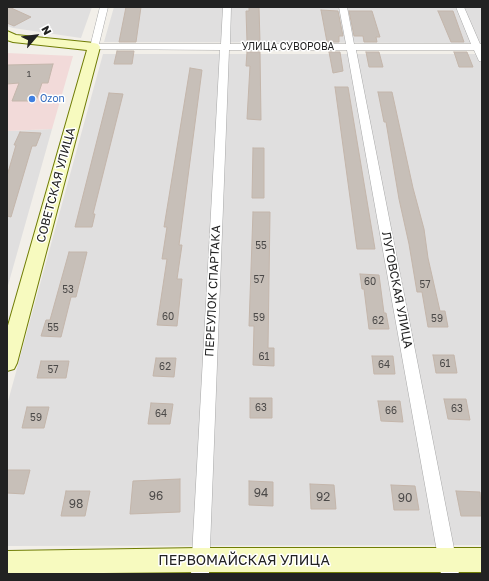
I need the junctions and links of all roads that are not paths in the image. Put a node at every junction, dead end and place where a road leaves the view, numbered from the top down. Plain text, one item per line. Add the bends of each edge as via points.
1 (104, 7) edge
2 (227, 7) edge
3 (343, 7) edge
4 (460, 7) edge
5 (7, 35) edge
6 (94, 47) junction
7 (226, 47) junction
8 (350, 47) junction
9 (479, 47) edge
10 (482, 59) edge
11 (7, 363) edge
12 (482, 560) edge
13 (7, 563) edge
14 (200, 567) edge
15 (449, 567) edge

1 - 6 street, СОВЕТСКАЯ УЛИЦА
2 - 7 street, ПЕРЕУЛОК СПАРТАКА
3 - 8 street, ЛУГОВСКАЯ УЛИЦА
4 - 9 street
5 - 6 street via 13,38
6 - 7 street, УЛИЦА СУВОРОВА
6 - 11 street, СОВЕТСКАЯ УЛИЦА
7 - 8 street, УЛИЦА СУВОРОВА
7 - 14 street, ПЕРЕУЛОК СПАРТАКА
8 - 9 street, УЛИЦА СУВОРОВА
8 - 15 street, ЛУГОВСКАЯ УЛИЦА
9 - 10 street
12 - 15 street, ПЕРВОМАЙСКАЯ УЛИЦА
13 - 14 street, ПЕРВОМАЙСКАЯ УЛИЦА
14 - 15 street, ПЕРВОМАЙСКАЯ УЛИЦА

